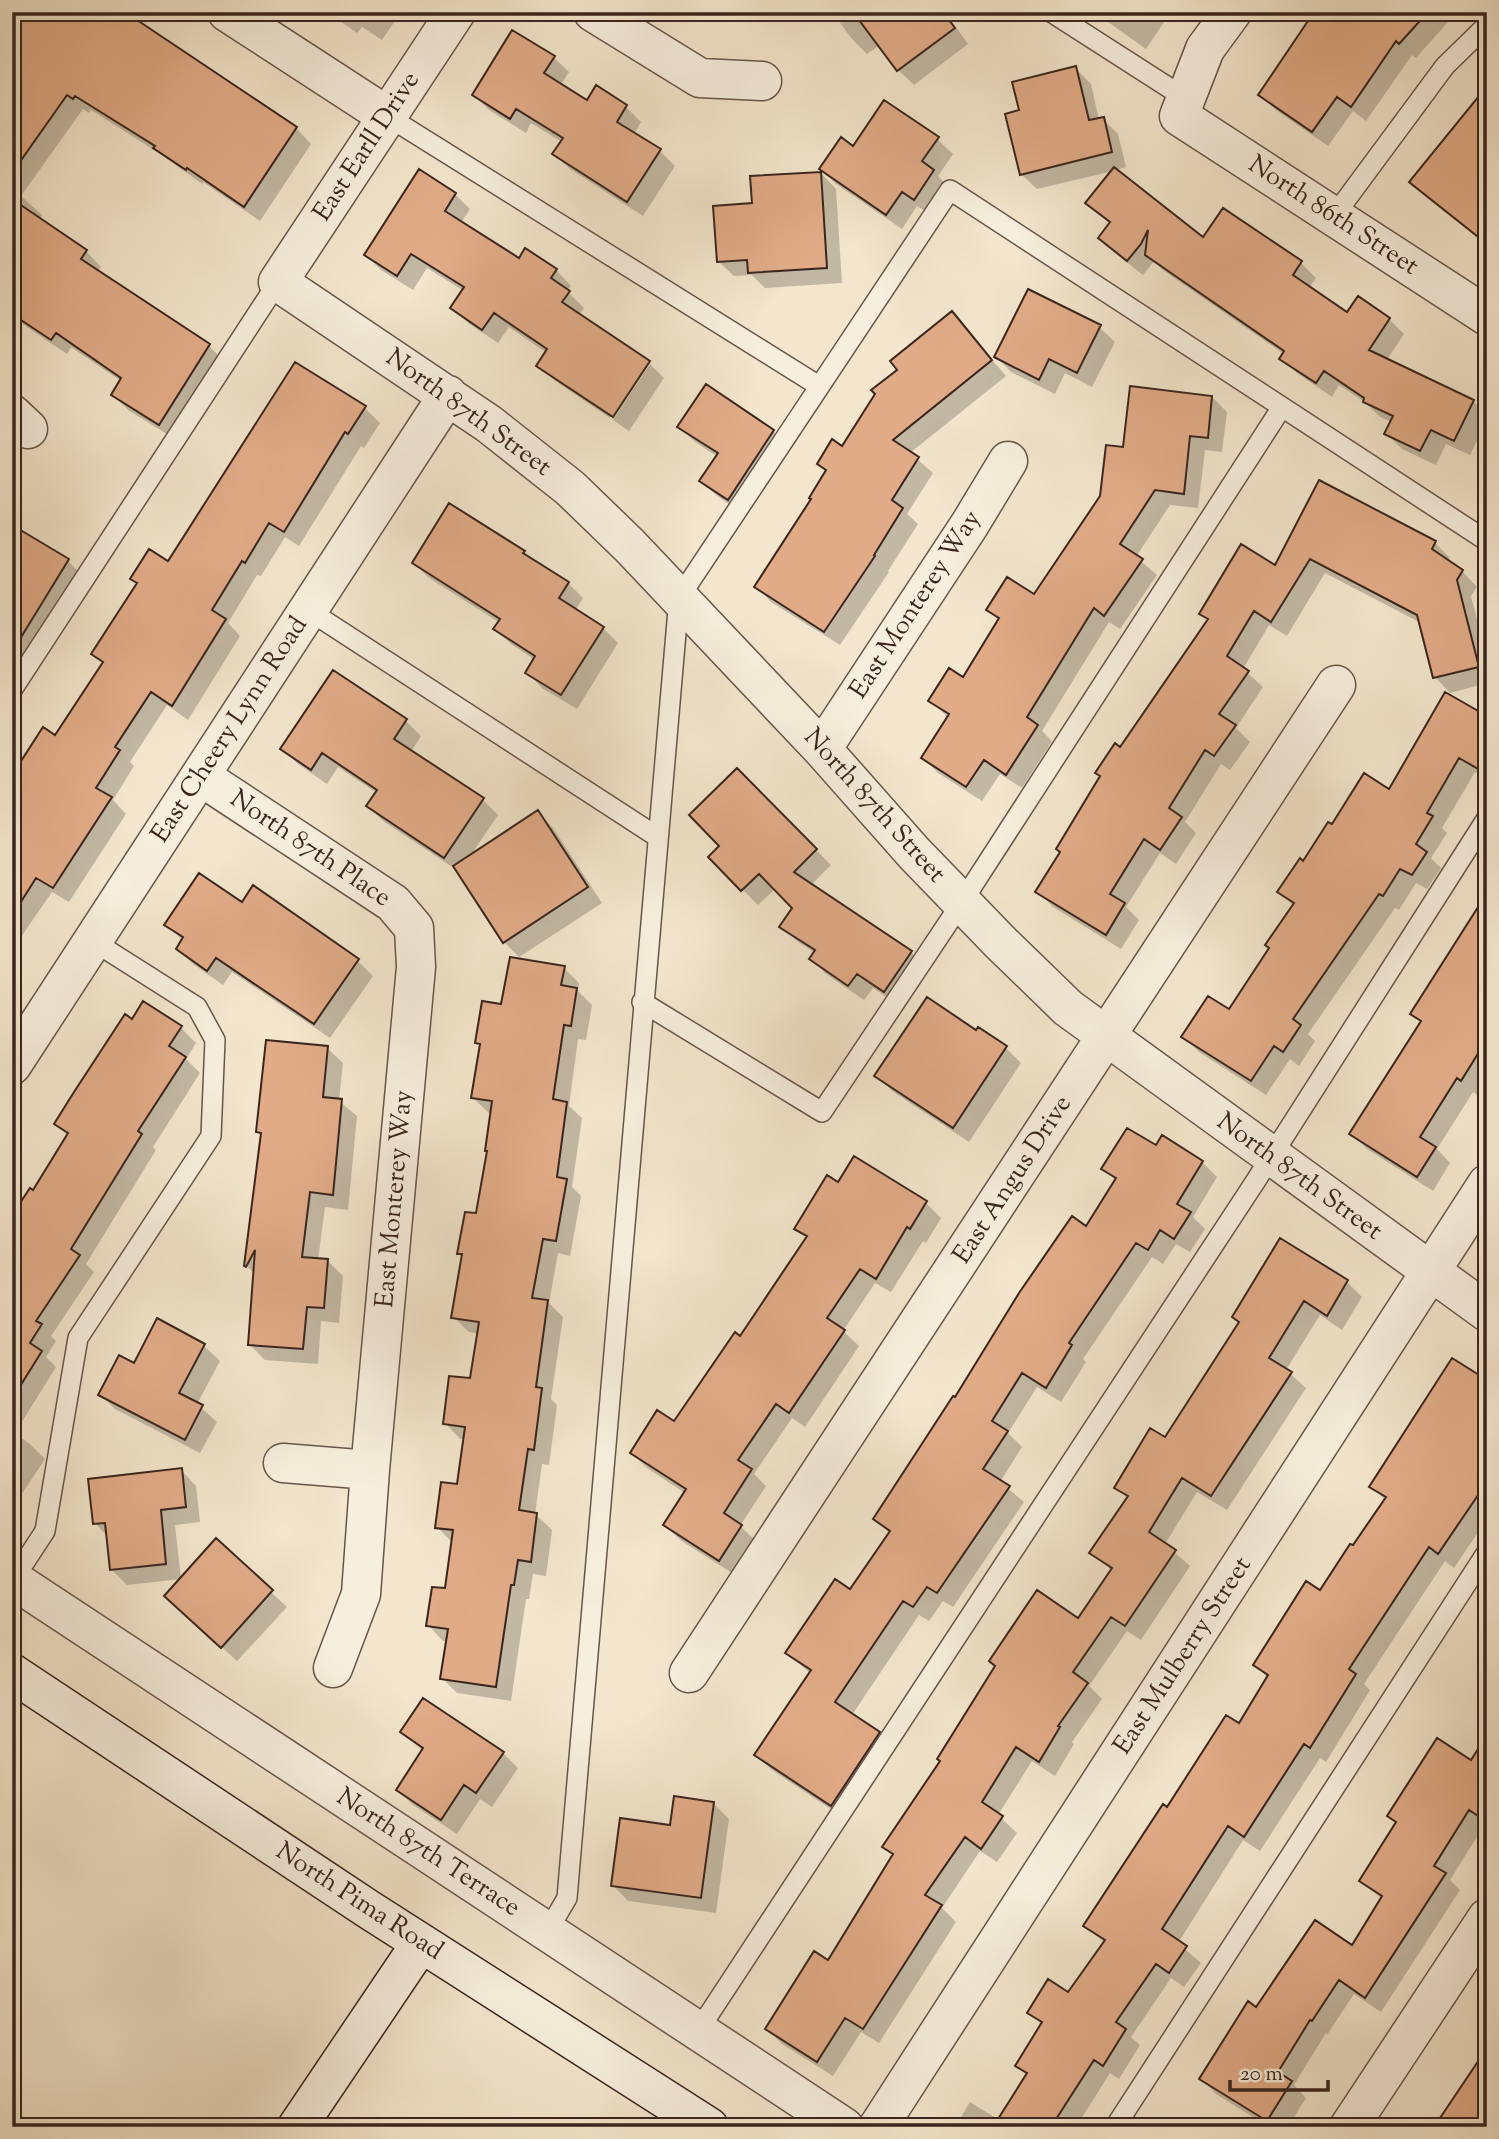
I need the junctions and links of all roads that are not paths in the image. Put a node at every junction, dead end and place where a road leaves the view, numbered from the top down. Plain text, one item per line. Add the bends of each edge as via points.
1 (227, 12) edge
2 (456, 12) edge
3 (593, 12) edge
4 (1051, 12) edge
5 (1232, 12) edge
6 (1487, 25) edge
7 (762, 81) dead end
8 (1182, 107) junction
9 (387, 116) junction
10 (1334, 216) junction
11 (278, 282) junction
12 (1487, 316) edge
13 (819, 386) junction
14 (448, 395) junction
15 (1282, 407) junction
16 (1008, 461) dead end
17 (1487, 541) edge
18 (678, 598) junction
19 (308, 610) junction
20 (1336, 685) dead end
21 (12, 690) edge
22 (822, 749) junction
23 (200, 776) junction
24 (1487, 818) edge
25 (656, 836) junction
26 (962, 902) junction
27 (414, 928) joint
28 (93, 941) junction
29 (642, 1002) junction
30 (1107, 1036) junction
31 (12, 1066) edge
32 (1272, 1157) junction
33 (1487, 1184) edge
34 (1430, 1273) junction
35 (1487, 1312) edge
36 (283, 1463) dead end
37 (370, 1470) junction
38 (1487, 1552) edge
39 (13, 1580) edge
40 (333, 1668) dead end
41 (12, 1673) edge
42 (689, 1673) dead end
43 (1487, 1918) edge
44 (547, 1933) junction
45 (421, 1943) junction
46 (698, 2031) junction
47 (297, 2127) edge
48 (709, 2127) edge
49 (844, 2127) edge
50 (878, 2127) edge
51 (1115, 2127) edge
52 (1349, 2127) edge

1 - 9 street
2 - 9 street, East Earll Drive
3 - 7 street via 700,78
4 - 8 lane
5 - 8 street via 1205,49
6 - 10 lane via 1445,66
8 - 10 street, North 86th Street
9 - 11 street, East Earll Drive
9 - 13 lane
10 - 12 street, North 86th Street
11 - 14 street, North 87th Street
11 - 21 lane
13 - 15 lane via 950,190
13 - 18 lane
14 - 18 street, North 87th Street via 570,488
14 - 19 street, East Cheery Lynn Road
15 - 17 lane
15 - 26 lane
16 - 22 street, East Monterey Way
18 - 22 street, North 87th Street
18 - 25 lane
19 - 23 street, East Cheery Lynn Road
19 - 25 lane
20 - 30 street, East Angus Drive
22 - 26 street, North 87th Street
23 - 27 street, North 87th Place via 393,903
23 - 28 street, East Cheery Lynn Road
24 - 32 lane
25 - 29 lane
26 - 29 lane via 822,1112
26 - 30 street, North 87th Street via 1068,1008
27 - 37 street, East Monterey Way via 416,967
28 - 31 street, East Cheery Lynn Road
28 - 39 lane via 197,1007 215,1040 211,1136 78,1338 45,1531
29 - 44 lane via 568,1898
30 - 32 street, North 87th Street
30 - 42 street, East Angus Drive
32 - 34 street, North 87th Street
32 - 46 lane
33 - 34 street, East Mulberry Street
34 - 35 street, North 87th Street
34 - 50 street, East Mulberry Street
36 - 37 street
37 - 40 street, East Monterey Way via 361,1594
38 - 51 lane
39 - 44 street, North 87th Terrace
41 - 45 street, North Pima Road
43 - 52 street
44 - 46 street, North 87th Terrace
45 - 47 street
45 - 48 street, North Pima Road
46 - 49 street, North 87th Terrace

